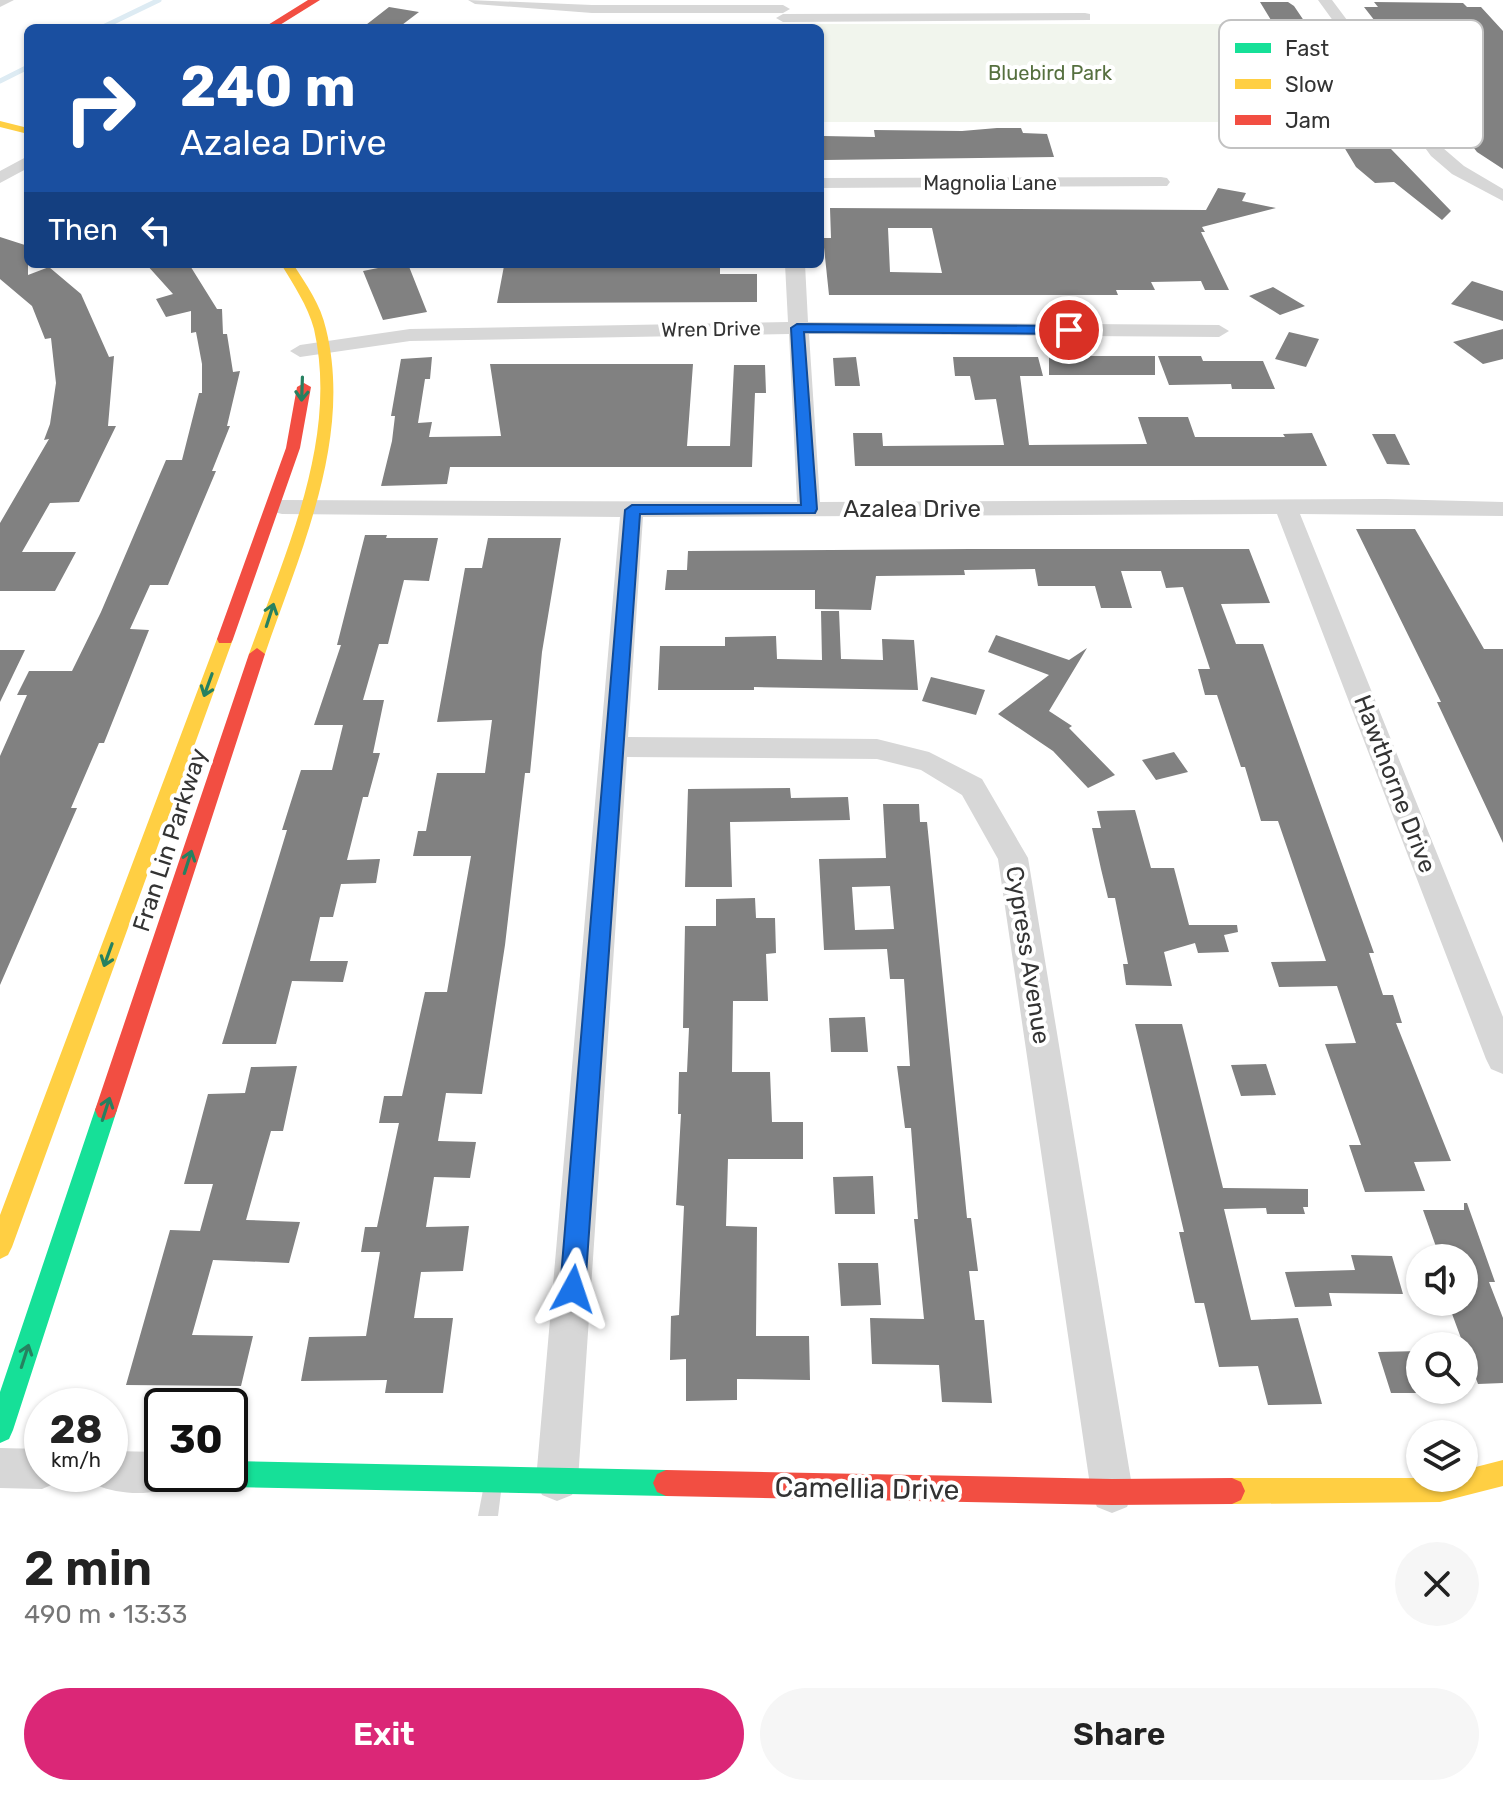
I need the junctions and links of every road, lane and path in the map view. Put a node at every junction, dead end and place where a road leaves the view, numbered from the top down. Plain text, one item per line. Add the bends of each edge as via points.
1 (7, 0) edge
2 (315, 0) edge
3 (475, 0) edge
4 (1325, 0) edge
5 (0, 3) edge
6 (783, 14) edge
7 (1085, 17) dead end
8 (1340, 20) edge
9 (275, 24) edge
10 (0, 124) edge
11 (24, 130) edge
12 (0, 138) edge
13 (24, 144) edge
14 (1434, 148) edge
15 (24, 163) edge
16 (0, 178) edge
17 (1161, 182) dead end
18 (824, 183) edge
19 (1503, 196) edge
20 (290, 268) edge
21 (795, 268) edge
22 (294, 327) dead end
23 (797, 328) junction
24 (1219, 331) dead end
25 (326, 347) junction
26 (300, 351) junction
27 (274, 507) junction
28 (306, 507) junction
29 (1286, 508) junction
30 (809, 509) junction
31 (1503, 509) edge
32 (632, 510) junction
33 (616, 747) junction
34 (1503, 1059) edge
35 (0, 1247) edge
36 (0, 1430) edge
37 (0, 1468) edge
38 (24, 1469) edge
39 (1503, 1473) edge
40 (248, 1474) edge
41 (492, 1480) junction
42 (557, 1480) junction
43 (1387, 1489) junction
44 (938, 1490) junction
45 (1112, 1492) junction
46 (488, 1516) edge
47 (940, 1516) edge
48 (1395, 1516) edge

1 - 5 street
2 - 9 street
3 - 6 street
4 - 8 street
6 - 7 street
10 - 11 street
12 - 13 street
14 - 19 street via 1458,170
15 - 16 street
17 - 18 street, Magnolia Lane
20 - 25 street, Fran Lin Parkway via 310,299
21 - 23 street
22 - 26 street, Fran Lin Parkway
23 - 24 street, Wren Drive
23 - 25 street, Wren Drive via 410,335
23 - 30 street
25 - 26 street, Wren Drive
25 - 28 street, Fran Lin Parkway via 329,384 322,447
26 -> 27 street, Fran Lin Parkway via 304,388 293,448
27 - 28 street, Azalea Drive
27 -> 35 street, Fran Lin Parkway
28 - 32 street, Azalea Drive
36 -> 28 street, Fran Lin Parkway
29 - 30 street, Azalea Drive
29 - 31 street, Azalea Drive
29 - 34 street, Hawthorne Drive
30 - 32 street, Azalea Drive
32 - 33 street
33 - 42 street
33 - 45 street, Cypress Avenue via 877,749 929,762 972,787 1013,858
37 - 38 street
39 - 43 street, Camellia Drive via 1440,1489
40 - 41 street, Camellia Drive
41 - 42 street, Camellia Drive
41 - 46 lane
42 - 44 street, Camellia Drive
43 - 45 street, Camellia Drive
43 - 48 lane
44 - 45 street, Camellia Drive
44 - 47 lane

